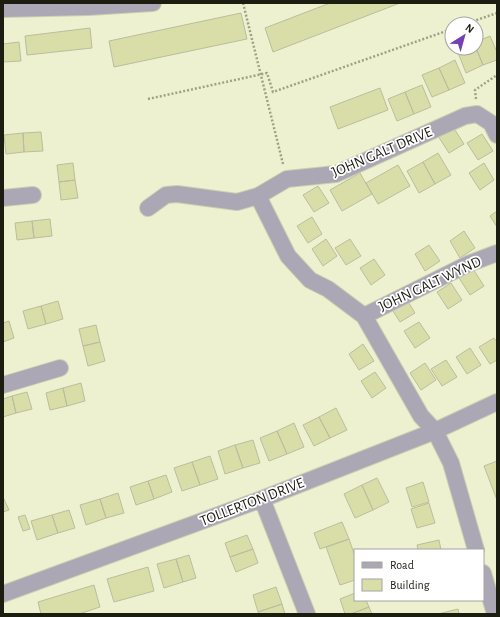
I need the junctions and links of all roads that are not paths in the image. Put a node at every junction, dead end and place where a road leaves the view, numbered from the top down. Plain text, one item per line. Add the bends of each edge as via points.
1 (153, 3) edge
2 (3, 9) edge
3 (497, 135) edge
4 (33, 196) dead end
5 (258, 196) junction
6 (3, 198) edge
7 (148, 208) dead end
8 (497, 253) edge
9 (364, 316) junction
10 (60, 368) dead end
11 (3, 385) edge
12 (497, 402) edge
13 (435, 432) junction
14 (262, 499) junction
15 (476, 549) edge
16 (484, 576) edge
17 (3, 594) edge
18 (307, 614) edge
19 (495, 614) edge

1 - 2 street
3 - 5 street, JOHN GALT DRIVE via 491,123 477,114 465,116 336,174 287,179
4 - 6 street
5 - 7 street, JOHN GALT DRIVE via 237,202 178,194 166,195
5 - 9 street via 288,256 310,280 328,289
8 - 9 street, JOHN GALT WYND via 468,264
9 - 13 street via 421,416
10 - 11 street
12 - 13 street, TOLLERTON DRIVE
13 - 14 street, TOLLERTON DRIVE
13 - 15 street via 451,463
14 - 17 street, TOLLERTON DRIVE
14 - 18 street
16 - 19 street

